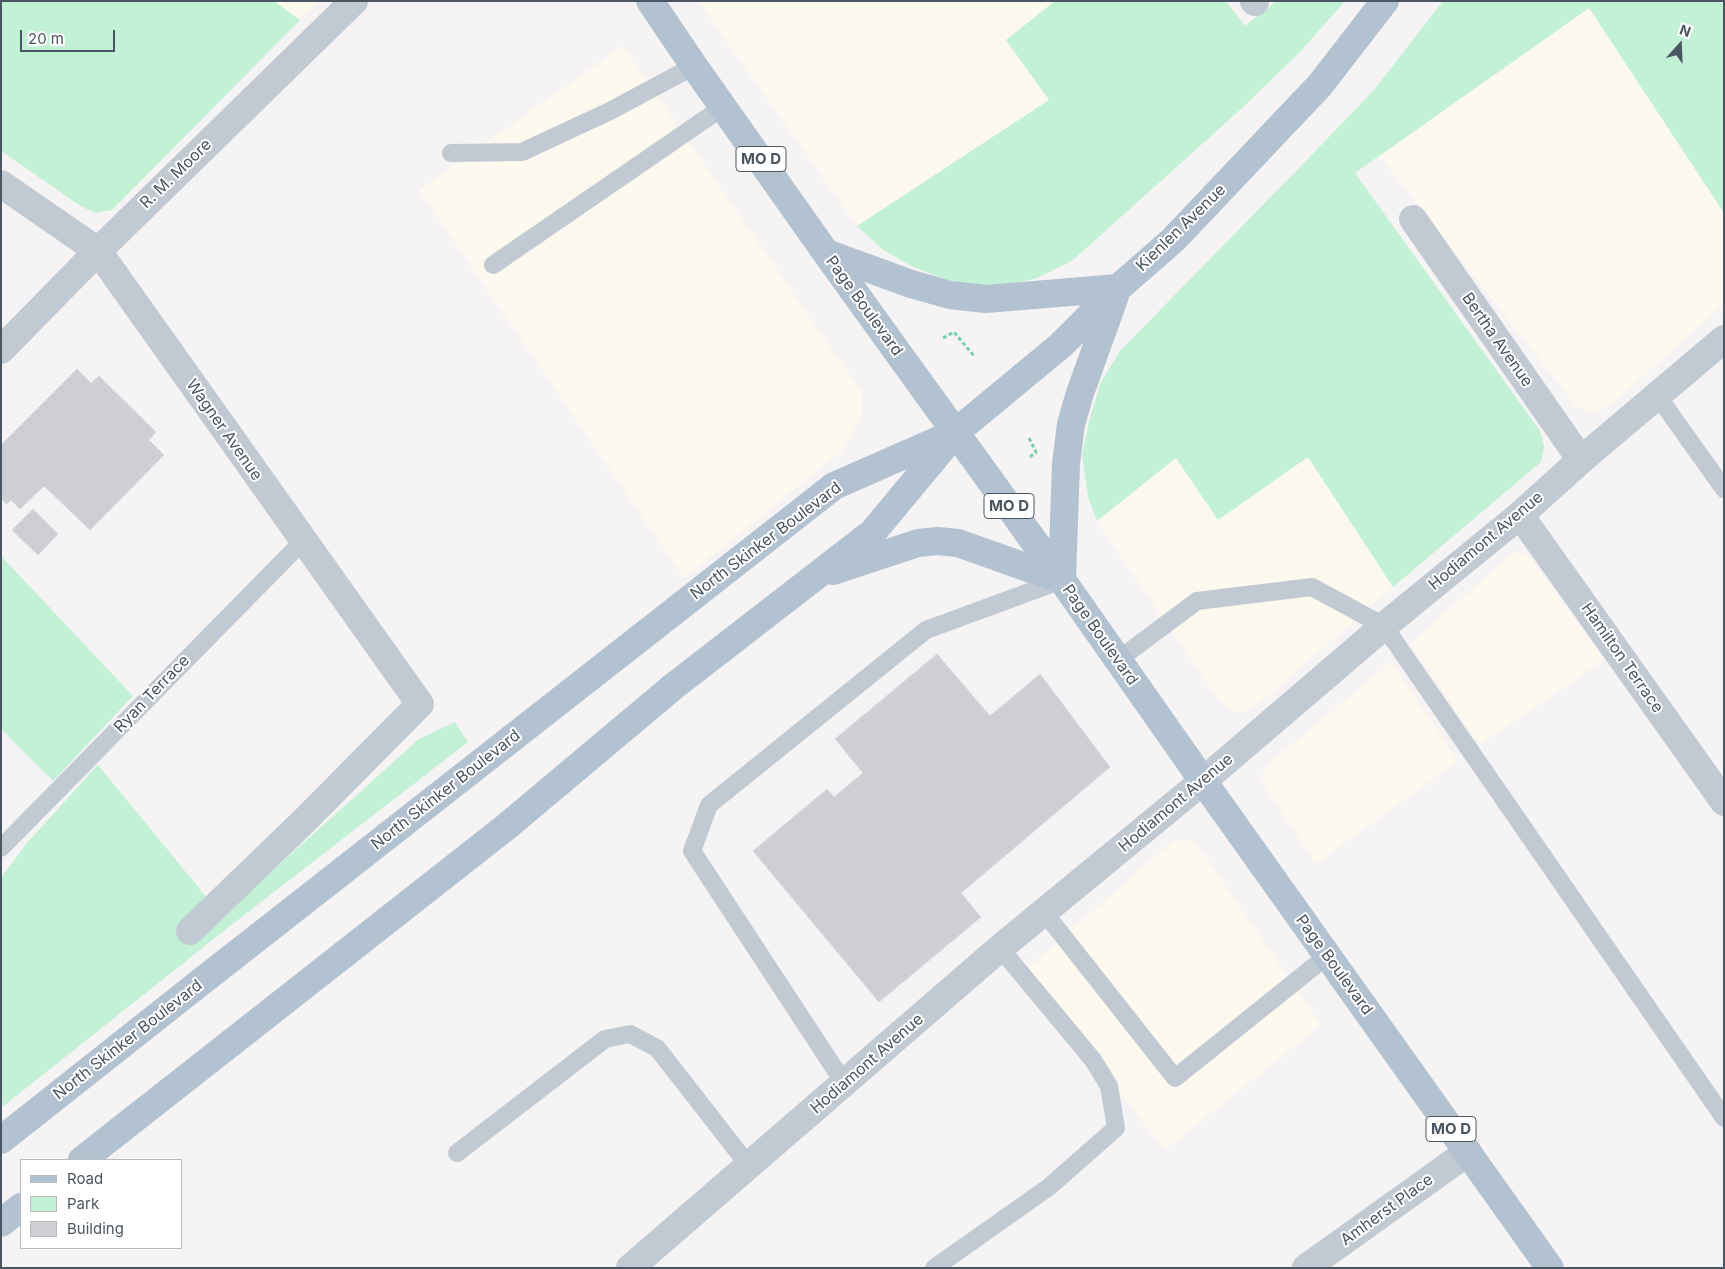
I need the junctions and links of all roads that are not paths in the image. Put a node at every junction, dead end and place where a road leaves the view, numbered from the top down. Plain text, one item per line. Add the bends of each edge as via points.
1 (354, 1) edge
2 (650, 1) edge
3 (1385, 1) edge
4 (694, 66) junction
5 (723, 107) junction
6 (451, 154) dead end
7 (1, 184) edge
8 (1413, 219) dead end
9 (98, 251) junction
10 (826, 253) junction
11 (493, 265) dead end
12 (1118, 288) junction
13 (1724, 339) edge
14 (1, 350) edge
15 (1657, 396) junction
16 (956, 432) junction
17 (1581, 460) junction
18 (1724, 488) edge
19 (1520, 515) junction
20 (303, 540) junction
21 (813, 577) junction
22 (1062, 580) junction
23 (1384, 626) junction
24 (1118, 660) junction
25 (1203, 781) junction
26 (1724, 802) edge
27 (1, 848) edge
28 (1044, 912) junction
29 (190, 931) dead end
30 (1000, 948) junction
31 (1327, 956) junction
32 (844, 1082) junction
33 (1724, 1118) edge
34 (1, 1140) edge
35 (457, 1152) dead end
36 (1468, 1152) junction
37 (83, 1159) edge
38 (749, 1166) junction
39 (20, 1209) edge
40 (1, 1223) edge
41 (630, 1268) edge
42 (934, 1268) edge
43 (1306, 1268) edge
44 (1550, 1268) edge

1 - 9 street, R. M. Moore
2 - 4 main road, Page Boulevard / MO D
3 - 12 main road, Kienlen Avenue via 1320,85 1173,240
4 - 5 main road, Page Boulevard / MO D
4 - 6 lane via 610,111 522,152
5 - 10 main road, Page Boulevard / MO D
5 - 11 lane
7 - 9 street, Wagner Avenue
8 - 17 street, Bertha Avenue
9 - 14 street, R. M. Moore
9 - 20 street, Wagner Avenue
10 - 12 main road via 950,295 986,299
10 - 16 main road, Page Boulevard / MO D
12 - 16 main road, Kienlen Avenue via 1061,345
12 - 22 main road via 1072,424 1066,464
13 - 15 street, Hodiamont Avenue
15 - 17 street, Hodiamont Avenue
15 - 18 lane
16 - 21 main road via 873,532
16 - 22 main road, Page Boulevard / MO D
16 - 34 main road, North Skinker Boulevard via 834,486
17 - 19 street, Hodiamont Avenue
19 - 23 street, Hodiamont Avenue
19 - 26 street, Hamilton Terrace
20 - 27 lane, Ryan Terrace
20 - 29 street, Wagner Avenue via 420,704
21 - 22 main road via 918,543 938,541 958,543
21 - 37 main road via 674,686 506,827
22 - 24 main road, Page Boulevard / MO D
22 - 32 lane via 926,630 709,805 692,850
23 - 24 lane via 1312,587 1197,601
23 - 25 street, Hodiamont Avenue
23 - 33 lane
24 - 25 main road, Page Boulevard / MO D
25 - 28 street, Hodiamont Avenue
25 - 31 main road, Page Boulevard / MO D
28 - 30 street, Hodiamont Avenue
28 - 31 lane via 1175,1078
30 - 32 street, Hodiamont Avenue
30 - 42 lane via 1093,1060 1109,1086 1116,1128 1049,1187
31 - 36 main road, Page Boulevard / MO D
32 - 38 street, Hodiamont Avenue
35 - 38 lane via 605,1039 630,1034 656,1048
36 - 43 street, Amherst Place
36 - 44 main road, Page Boulevard / MO D
38 - 41 street, Hodiamont Avenue
39 - 40 main road

